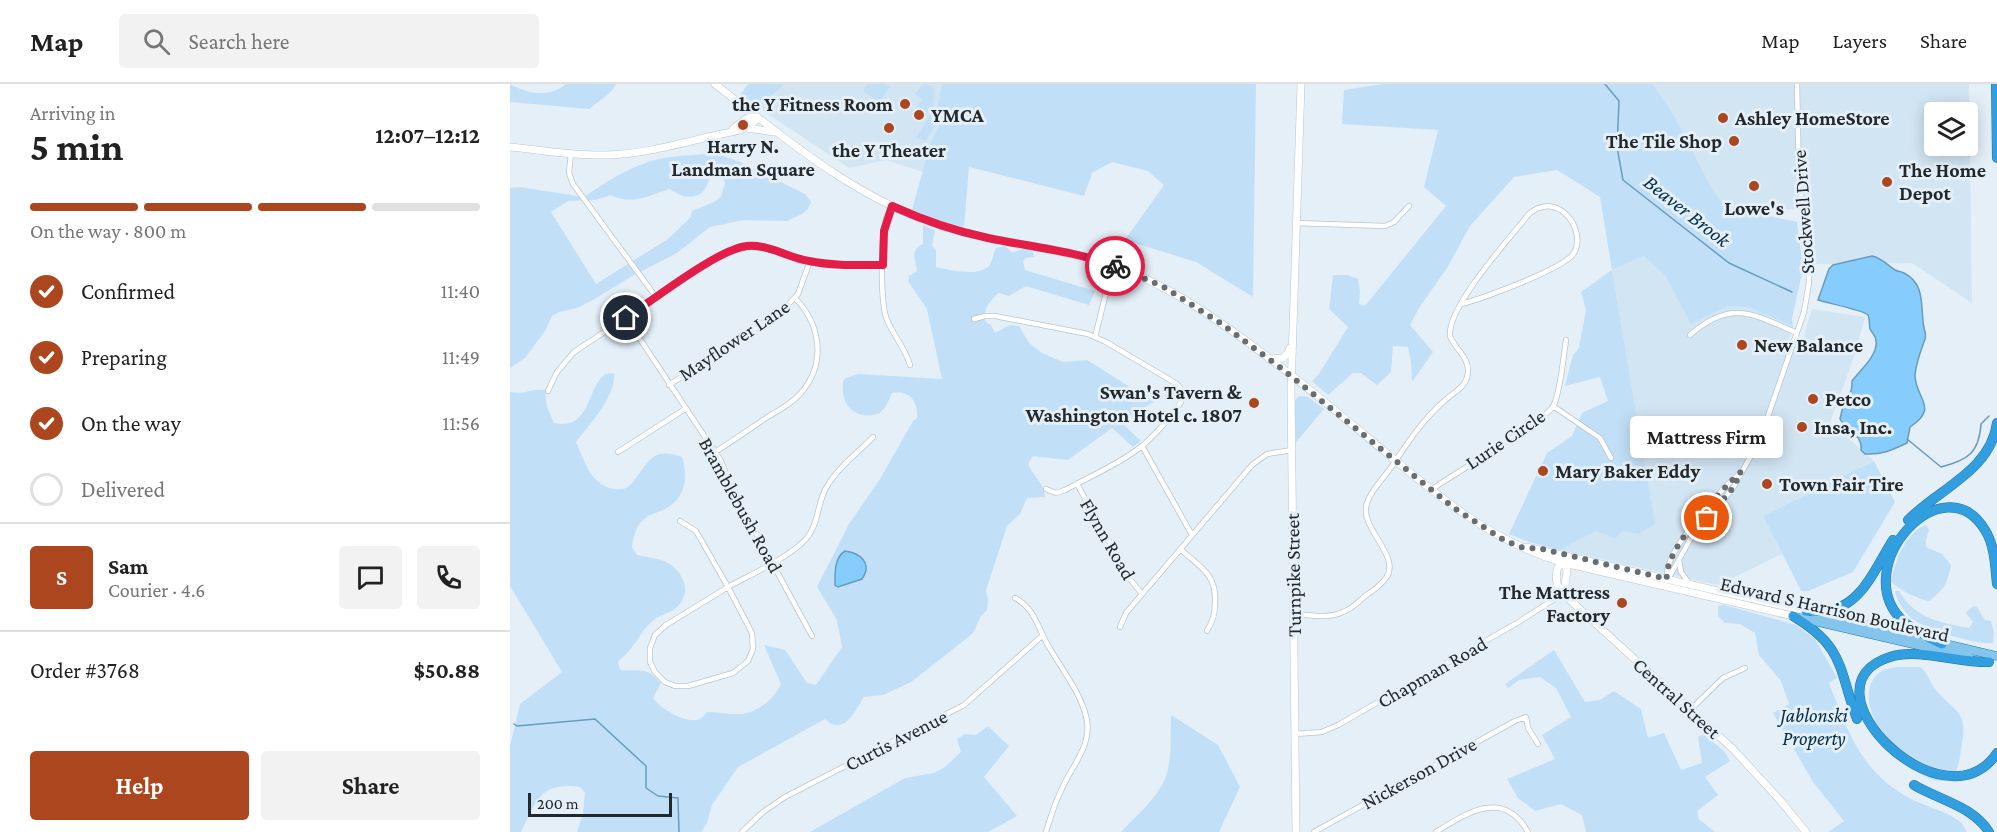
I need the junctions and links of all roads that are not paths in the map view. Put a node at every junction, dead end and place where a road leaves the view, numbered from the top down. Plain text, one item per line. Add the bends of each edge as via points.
1 (715, 84) edge
2 (1300, 84) edge
3 (1797, 84) edge
4 (1996, 84) edge
5 (757, 117) junction
6 (744, 128) junction
7 (778, 133) junction
8 (720, 134) junction
9 (510, 147) edge
10 (571, 153) junction
11 (1997, 158) edge
12 (892, 206) junction
13 (1408, 206) dead end
14 (1296, 223) junction
15 (810, 261) junction
16 (883, 265) junction
17 (1113, 265) junction
18 (656, 297) junction
19 (795, 298) junction
20 (1461, 304) junction
21 (626, 318) junction
22 (1293, 318) junction
23 (974, 319) dead end
24 (1797, 333) junction
25 (1690, 335) dead end
26 (1095, 337) junction
27 (1566, 340) dead end
28 (1269, 359) junction
29 (910, 365) dead end
30 (1292, 377) junction
31 (669, 385) junction
32 (548, 391) dead end
33 (1553, 406) junction
34 (685, 409) junction
35 (1997, 423) edge
36 (873, 437) dead end
37 (1142, 446) junction
38 (1292, 450) junction
39 (618, 452) dead end
40 (715, 452) junction
41 (1611, 458) dead end
42 (1395, 461) junction
43 (1741, 472) junction
44 (1077, 484) junction
45 (1046, 489) dead end
46 (1431, 490) junction
47 (680, 521) dead end
48 (1192, 535) junction
49 (1180, 549) junction
50 (1565, 559) junction
51 (1679, 560) junction
52 (772, 562) junction
53 (1667, 579) junction
54 (1689, 583) junction
55 (1997, 584) edge
56 (728, 587) junction
57 (1665, 587) junction
58 (1564, 593) junction
59 (1142, 594) junction
60 (1016, 598) dead end
61 (1806, 611) junction
62 (1294, 614) junction
63 (1792, 616) junction
64 (1120, 627) dead end
65 (1207, 631) dead end
66 (812, 636) dead end
67 (1042, 636) junction
68 (1942, 644) junction
69 (1993, 659) edge
70 (1745, 668) dead end
71 (1691, 709) junction
72 (1863, 731) dead end
73 (1295, 734) junction
74 (1538, 744) dead end
75 (1997, 753) edge
76 (1892, 760) dead end
77 (1970, 782) dead end
78 (1943, 788) dead end
79 (742, 832) edge
80 (1046, 832) edge
81 (1296, 832) edge
82 (1314, 832) edge
83 (1436, 832) edge
84 (1528, 832) edge
85 (1806, 832) edge
86 (1989, 832) edge

1 - 5 street
2 - 14 street, Turnpike Street
3 - 24 street, Stockwell Drive via 1799,183 1809,266 1807,296
4 - 11 highway
5 - 6 street
5 - 7 street
5 - 8 street via 747,118
6 - 7 street
6 - 8 street
7 - 12 street via 834,173
8 - 10 street via 629,153
9 - 10 street
10 - 18 street via 569,173 573,184
12 - 16 street via 884,231
12 - 17 street via 954,230
13 - 14 street via 1395,222 1384,226
14 - 22 street, Turnpike Street
15 - 16 street
15 - 18 street via 760,246 739,248 719,256
15 - 19 street, Mayflower Lane
16 - 29 street via 886,315
17 - 26 street
17 - 28 street via 1176,294
18 - 21 street
19 - 31 street, Mayflower Lane
19 - 40 street via 809,315 817,335 818,357 811,377 794,400
20 - 20 street via 1531,212 1555,206 1566,214 1576,230 1577,242 1569,258 1491,295
20 - 42 street via 1450,332 1467,361 1467,380 1426,417
21 - 31 street, Bramblebush Road
21 - 32 street via 570,355
22 - 28 street, Turnpike Street via 1290,351 1281,359
22 - 30 street, Turnpike Street
23 - 26 street via 995,316
24 - 25 street via 1754,315 1736,312 1720,315
24 - 43 street, Stockwell Drive via 1758,442
26 - 37 street via 1182,390 1181,402
27 - 33 street, Lurie Circle
28 - 30 street
30 - 38 street, Turnpike Street
30 - 42 street
31 - 34 street, Bramblebush Road
33 - 41 street via 1597,435
33 - 46 street, Lurie Circle via 1535,423
34 - 39 street
34 - 40 street, Bramblebush Road
35 - 61 highway via 1994,439 1981,460 1903,526 1855,598 1831,610
36 - 52 street via 828,485 815,526 807,537
37 - 44 street
37 - 48 street
38 - 48 street via 1267,454 1252,465
38 - 62 street, Turnpike Street
40 - 52 street, Bramblebush Road
42 - 46 street
42 - 62 street via 1369,497 1365,512 1388,559 1385,580 1344,612
43 - 51 street, Stockwell Drive via 1733,488 1695,532
43 - 53 street, Stockwell Drive via 1683,538 1667,567
44 - 45 street via 1061,492
44 - 59 street, Flynn Road
46 - 50 street via 1504,540 1540,556
47 - 56 street via 696,531
48 - 49 street
49 - 59 street
49 - 65 street via 1214,582 1215,610
50 - 53 street, Edward S Harrison Boulevard
50 - 57 street, Edward S Harrison Boulevard
50 - 58 street
51 - 53 street, Stockwell Drive
51 - 54 street
52 - 56 street
52 - 66 street, Bramblebush Road
53 - 54 street, Edward S Harrison Boulevard
53 - 57 street, Stockwell Drive
54 - 61 street, Edward S Harrison Boulevard
55 - 68 highway via 1989,538 1971,515 1954,508 1938,508 1911,525 1889,559 1886,591 1902,621
56 - 56 street via 655,635 650,659 662,680 688,686 735,672 748,661 753,633
57 - 63 street, Edward S Harrison Boulevard
58 - 71 street, Central Street
58 - 73 street, Chapman Road via 1338,725 1322,732
59 - 64 street via 1125,613
60 - 67 street via 1032,611
61 - 68 main road, Edward S Harrison Boulevard
62 - 73 street, Turnpike Street
63 - 69 main road, Edward S Harrison Boulevard
63 - 72 highway via 1820,634 1834,651
67 - 79 street, Curtis Avenue via 964,705 785,797
67 - 80 street via 1081,703 1088,729 1084,749 1060,792
68 - 69 main road, Edward S Harrison Boulevard
69 - 76 highway via 1975,662 1902,654 1873,666 1861,684 1860,707 1873,737
70 - 71 street via 1723,678
71 - 85 street, Central Street via 1742,759
73 - 81 street, Turnpike Street
74 - 82 street, Nickerson Drive via 1526,717 1510,723
75 - 77 highway via 1984,773
78 - 86 highway via 1909,778 1974,815
83 - 84 street via 1474,810 1488,807 1510,813

